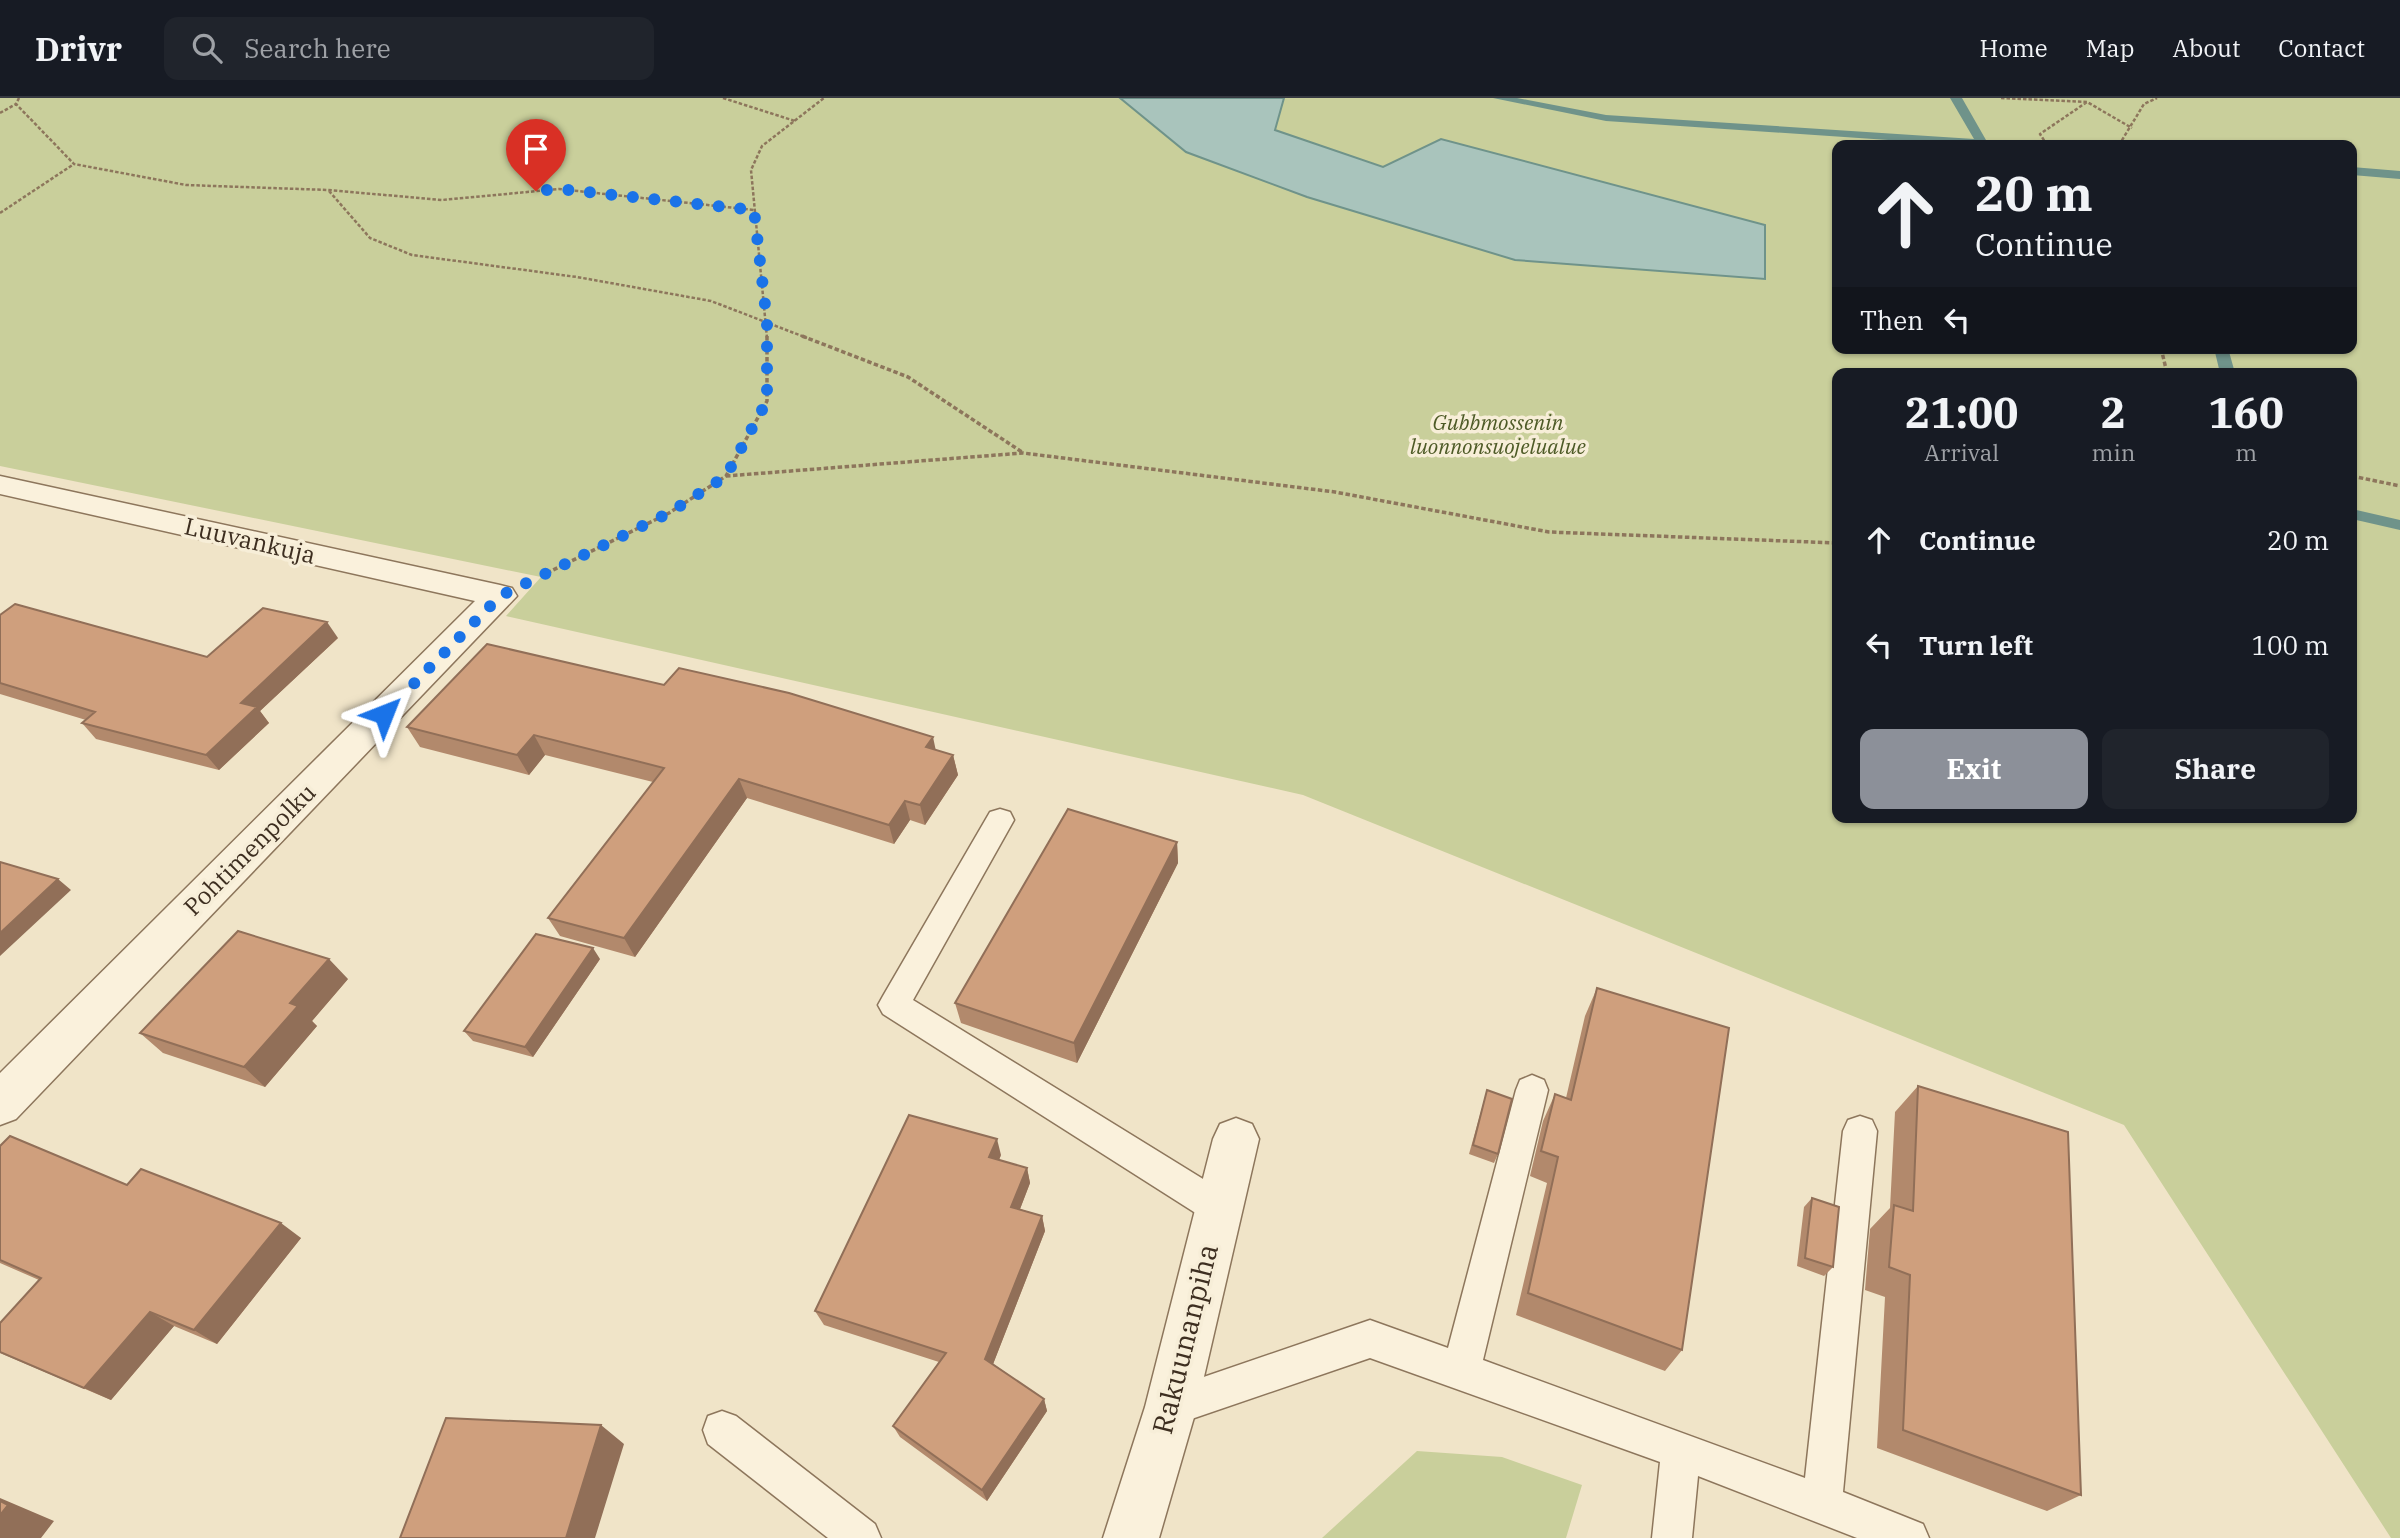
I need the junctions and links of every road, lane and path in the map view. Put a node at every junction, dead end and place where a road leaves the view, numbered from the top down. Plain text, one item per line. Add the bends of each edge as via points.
1 (19, 98) edge
2 (723, 98) edge
3 (824, 98) edge
4 (2001, 98) edge
5 (2157, 98) edge
6 (2087, 102) junction
7 (16, 104) junction
8 (0, 113) edge
9 (794, 121) junction
10 (2132, 128) junction
11 (2044, 140) edge
12 (2123, 140) edge
13 (74, 164) junction
14 (328, 190) junction
15 (754, 210) junction
16 (0, 213) edge
17 (767, 322) junction
18 (1023, 453) junction
19 (726, 476) junction
20 (2357, 477) edge
21 (0, 485) edge
22 (2400, 486) edge
23 (1832, 543) edge
24 (500, 596) junction
25 (1000, 820) dead end
26 (1532, 1090) dead end
27 (0, 1104) edge
28 (1860, 1131) dead end
29 (1236, 1139) dead end
30 (1217, 1207) junction
31 (1461, 1371) junction
32 (1171, 1406) junction
33 (722, 1430) dead end
34 (1681, 1450) junction
35 (1822, 1504) junction
36 (861, 1538) edge
37 (1130, 1538) edge
38 (1672, 1538) edge
39 (1909, 1538) edge

1 - 7 path
2 - 9 path
3 - 9 path
4 - 6 path
5 - 10 path via 2144,104
6 - 10 path
6 - 11 path via 2040,134
7 - 8 path
7 - 13 path
9 - 15 path via 762,146 751,170
10 - 12 path
13 - 14 path via 186,185
13 - 16 path
14 - 15 path via 442,200 559,189
14 - 17 path via 370,238 412,255 711,301
15 - 17 path
17 - 18 path via 908,377
17 - 19 path via 767,401
18 - 19 path
18 - 23 path via 1335,492 1549,532
19 - 24 path via 669,513
20 - 22 path
21 - 24 street, Luuvankuja
24 - 27 street, Pohtimenpolku
25 - 30 lane via 894,1005
26 - 31 lane
28 - 35 lane
29 - 30 street, Rakuunanpiha
30 - 32 street, Rakuunanpiha
31 - 32 lane via 1370,1339
31 - 34 lane
32 - 37 street, Rakuunanpiha
33 - 36 lane
34 - 35 lane
34 - 38 lane
35 - 39 lane

